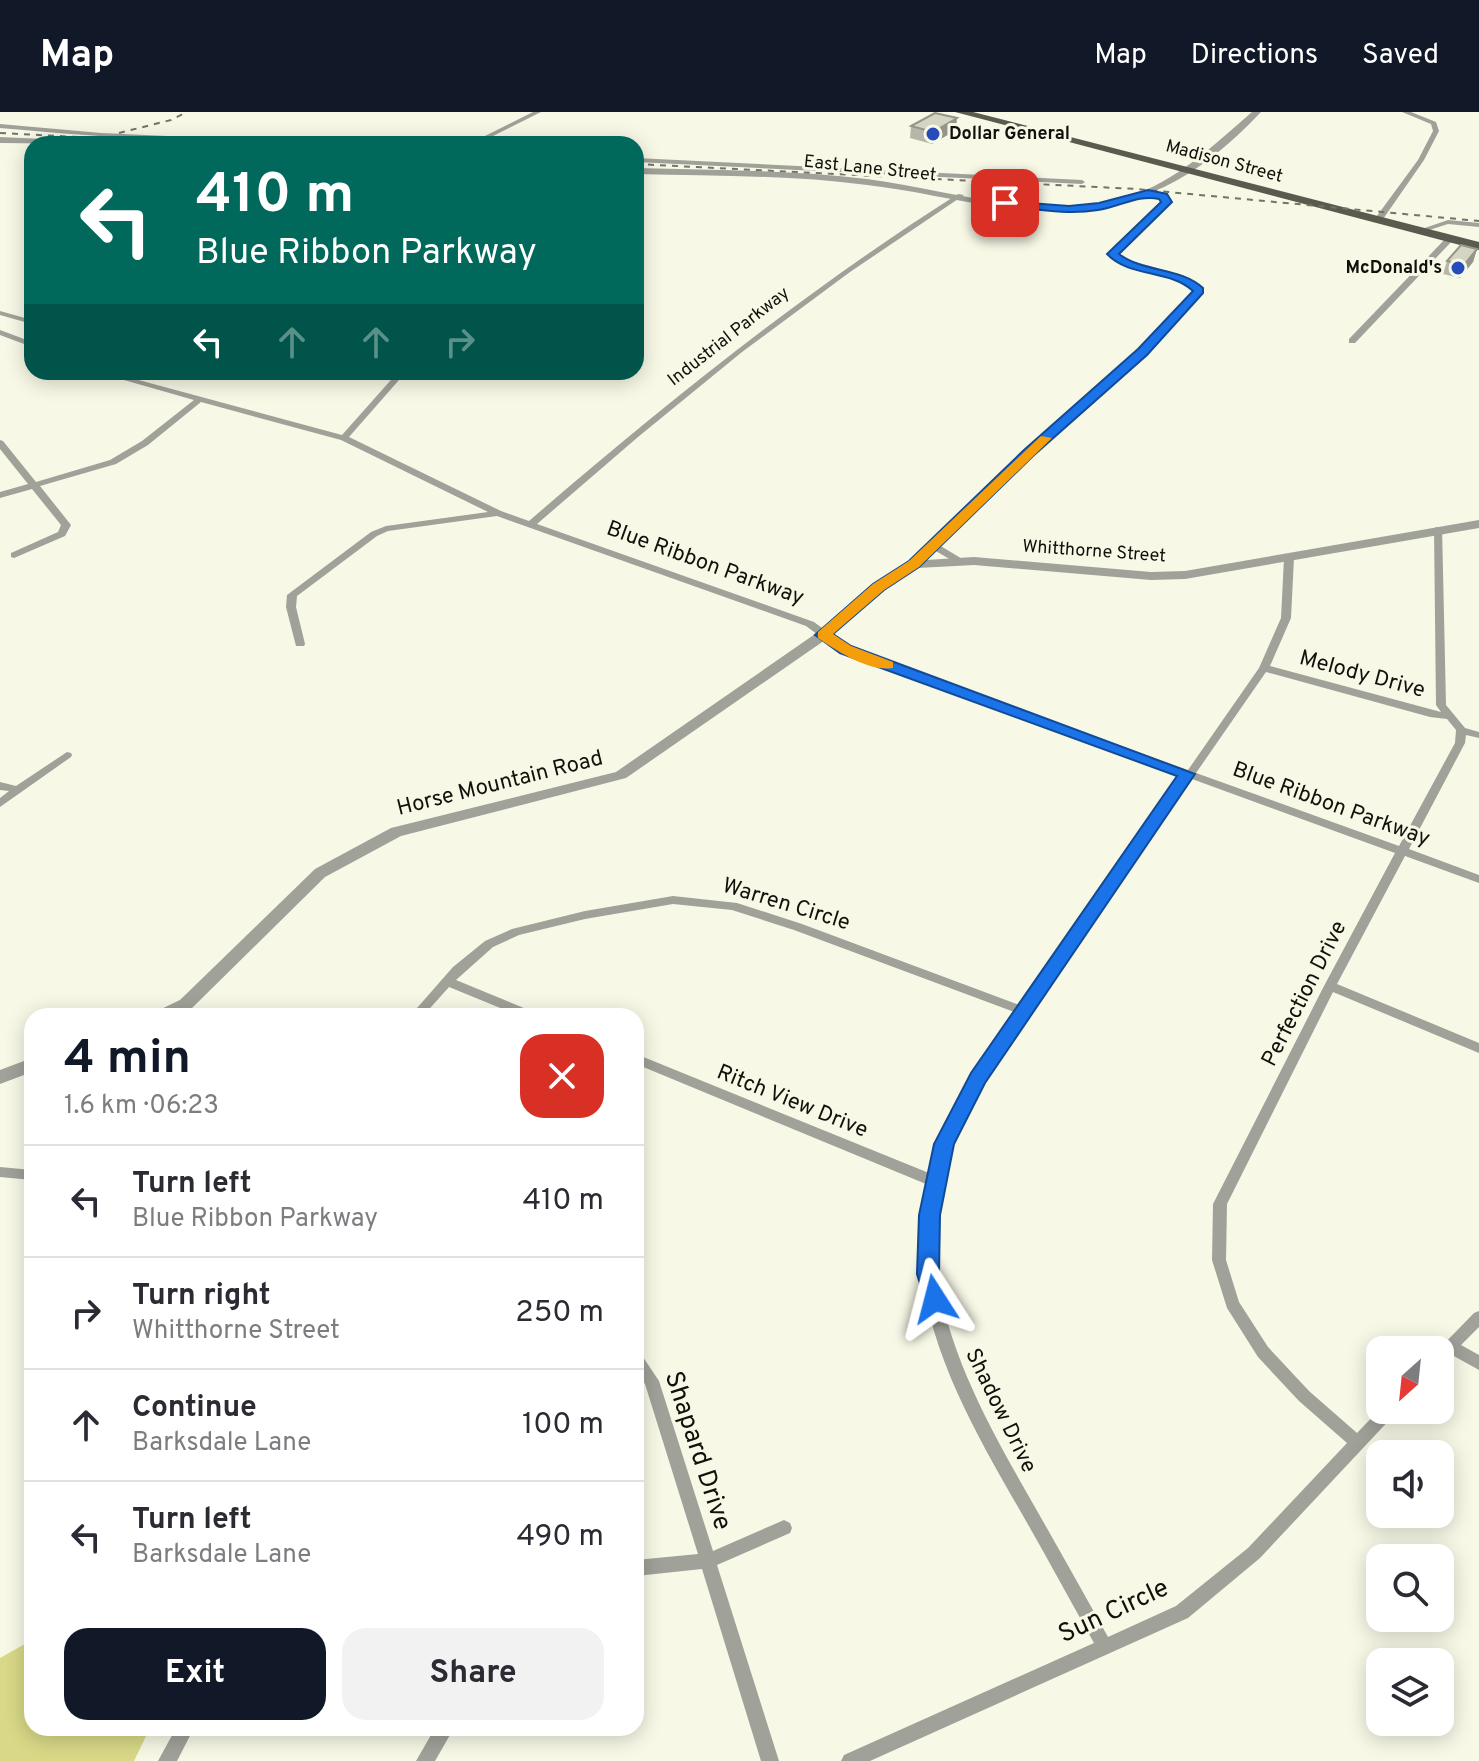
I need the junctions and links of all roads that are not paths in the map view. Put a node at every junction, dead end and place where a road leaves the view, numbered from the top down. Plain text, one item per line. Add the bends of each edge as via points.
1 (538, 112) edge
2 (960, 112) edge
3 (1257, 112) edge
4 (1405, 112) edge
5 (0, 126) edge
6 (123, 136) edge
7 (488, 136) edge
8 (0, 140) edge
9 (24, 141) edge
10 (644, 160) edge
11 (644, 171) edge
12 (1188, 171) junction
13 (1082, 182) dead end
14 (1148, 193) junction
15 (960, 195) junction
16 (1378, 220) junction
17 (1479, 225) edge
18 (1420, 231) junction
19 (1450, 239) junction
20 (1479, 246) edge
21 (0, 313) edge
22 (24, 320) edge
23 (0, 332) edge
24 (1352, 341) dead end
25 (24, 342) edge
26 (128, 380) edge
27 (135, 380) edge
28 (395, 380) edge
29 (138, 383) junction
30 (200, 399) junction
31 (344, 438) junction
32 (0, 443) edge
33 (35, 486) junction
34 (0, 495) edge
35 (498, 513) junction
36 (532, 523) junction
37 (1479, 524) edge
38 (1439, 529) junction
39 (933, 545) junction
40 (14, 555) dead end
41 (1289, 558) junction
42 (961, 562) junction
43 (914, 564) junction
44 (823, 635) junction
45 (300, 644) dead end
46 (1264, 668) junction
47 (1450, 716) junction
48 (1461, 730) junction
49 (1479, 735) edge
50 (67, 755) dead end
51 (1187, 774) junction
52 (0, 786) edge
53 (18, 790) junction
54 (0, 803) edge
55 (1402, 852) junction
56 (1479, 879) edge
57 (447, 981) junction
58 (1330, 986) junction
59 (178, 1008) edge
60 (423, 1008) edge
61 (513, 1008) edge
62 (1024, 1011) junction
63 (1479, 1048) edge
64 (644, 1062) edge
65 (24, 1068) edge
66 (0, 1077) edge
67 (0, 1172) edge
68 (24, 1174) edge
69 (934, 1181) junction
70 (1479, 1317) edge
71 (1454, 1343) edge
72 (1454, 1356) edge
73 (1479, 1363) edge
74 (644, 1370) edge
75 (1375, 1424) edge
76 (1357, 1442) junction
77 (784, 1528) dead end
78 (707, 1561) junction
79 (644, 1567) edge
80 (1105, 1647) junction
81 (181, 1736) edge
82 (440, 1736) edge
83 (167, 1761) edge
84 (425, 1761) edge
85 (770, 1761) edge
86 (850, 1761) edge

1 - 7 street
2 - 12 main road, Madison Street
3 - 12 street, East Lane Street
4 - 16 street via 1434,123 1436,131
5 - 6 street
8 - 9 street
10 - 13 street
11 - 15 street, East Lane Street via 863,182
12 - 14 street, East Lane Street
12 - 16 main road, Madison Street
14 - 15 street, East Lane Street via 1100,207 1069,209
14 - 39 street via 1166,202 1116,249 1114,258 1188,280 1199,291 1131,363
15 - 36 street, Industrial Parkway via 868,252 742,347
16 - 18 main road, Madison Street
17 - 18 street via 1448,222
18 - 19 main road, Madison Street
19 - 20 main road, Madison Street
19 - 24 street
21 - 22 street
23 - 25 street
26 - 29 street, Blue Ribbon Parkway
27 - 29 street
28 - 31 street
29 - 30 street, Blue Ribbon Parkway
30 - 31 street, Blue Ribbon Parkway
30 - 33 street via 113,462
31 - 35 street, Blue Ribbon Parkway
32 - 33 street
33 - 34 street
33 - 40 street via 63,521 64,532
35 - 36 street, Blue Ribbon Parkway
35 - 45 street via 374,534 292,595
36 - 44 street, Blue Ribbon Parkway via 810,624
37 - 38 street, Whitthorne Street
38 - 41 street, Whitthorne Street
38 - 47 street via 1441,705
39 - 42 street
39 - 43 street
41 - 42 street, Whitthorne Street via 1165,577
41 - 46 street, Shadow Drive via 1286,618
42 - 43 street, Whitthorne Street
43 - 44 street via 878,587
44 - 51 street, Blue Ribbon Parkway via 845,650
44 - 59 street, Horse Mountain Road via 621,775 396,832 320,873
46 - 47 street, Melody Drive
46 - 51 street, Shadow Drive
47 - 48 street
48 - 49 street
48 - 55 street, Perfection Drive via 1460,743
50 - 53 street
51 - 55 street, Blue Ribbon Parkway
51 - 62 street, Shadow Drive
52 - 53 street
53 - 54 street
55 - 56 street, Blue Ribbon Parkway
55 - 58 street, Perfection Drive
57 - 60 street, Warren Circle
57 - 61 street
57 - 62 street, Warren Circle via 471,957 516,932 673,900 708,902 812,931
58 - 63 street
58 - 76 street, Perfection Drive via 1220,1204 1219,1260 1232,1304 1263,1352
62 - 69 street, Shadow Drive via 978,1079 944,1144
64 - 69 street, Ritch View Drive
65 - 66 street
67 - 68 street
69 - 80 street, Shadow Drive via 928,1274 947,1349 972,1409
70 - 71 street
72 - 73 street
74 - 78 street, Shapard Drive via 652,1381
75 - 76 street, Sun Circle
76 - 80 street, Sun Circle via 1242,1563 1182,1612
77 - 78 street
78 - 79 street
78 - 85 street
80 - 86 street, Sun Circle
81 - 83 street
82 - 84 street

